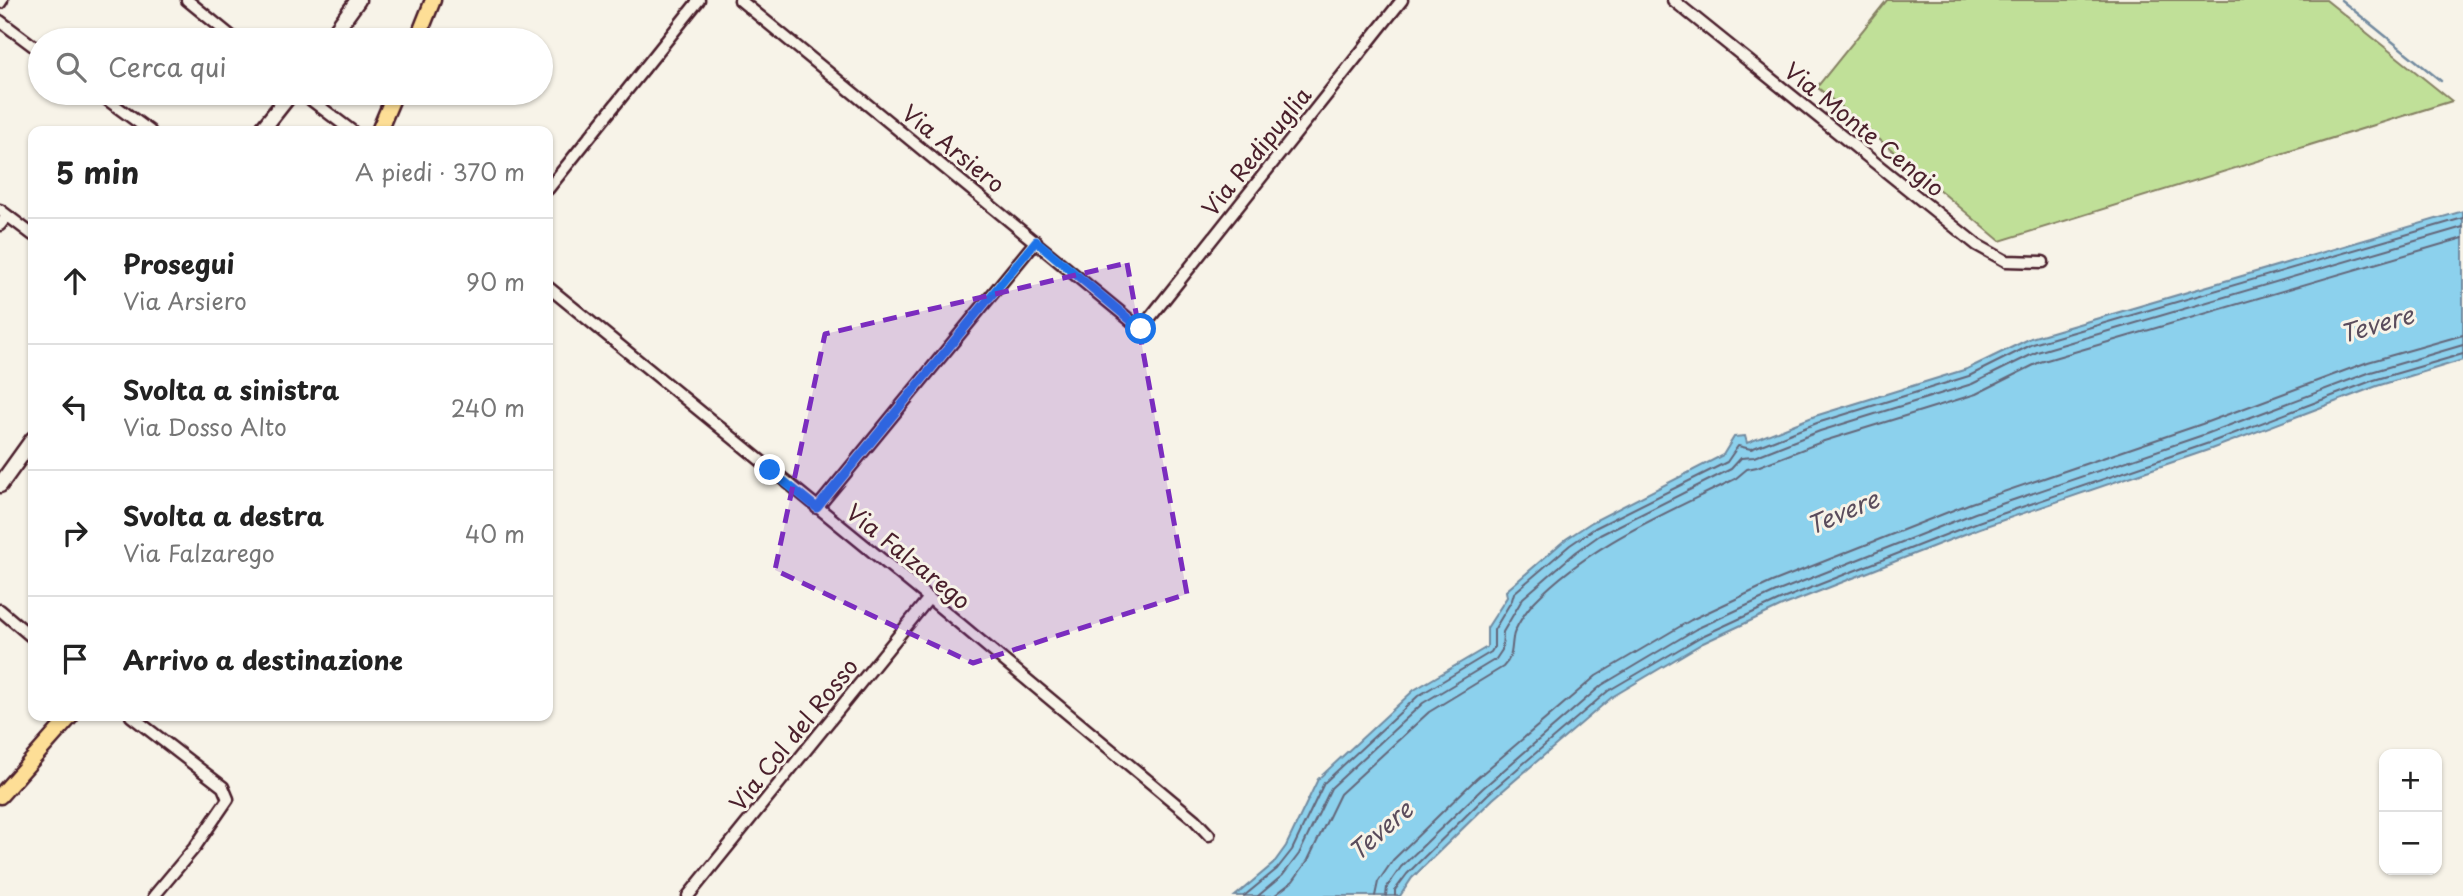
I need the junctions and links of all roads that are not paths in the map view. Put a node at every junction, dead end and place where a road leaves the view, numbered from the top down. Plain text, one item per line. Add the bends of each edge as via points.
1 (187, 0) edge
2 (358, 0) edge
3 (433, 0) edge
4 (699, 0) edge
5 (740, 0) edge
6 (1402, 0) edge
7 (1673, 0) edge
8 (0, 21) edge
9 (221, 28) edge
10 (338, 28) edge
11 (421, 28) edge
12 (28, 42) edge
13 (114, 105) edge
14 (282, 105) edge
15 (318, 105) edge
16 (390, 105) edge
17 (143, 126) edge
18 (265, 126) edge
19 (345, 126) edge
20 (381, 126) edge
21 (553, 183) edge
22 (3, 213) edge
23 (0, 225) edge
24 (28, 231) edge
25 (1036, 241) junction
26 (2043, 262) dead end
27 (553, 291) edge
28 (1141, 329) joint
29 (28, 446) edge
30 (0, 485) edge
31 (817, 508) junction
32 (929, 598) junction
33 (0, 610) edge
34 (28, 634) edge
35 (67, 721) edge
36 (137, 721) edge
37 (0, 796) edge
38 (1209, 835) dead end
39 (154, 896) edge
40 (688, 896) edge

1 - 9 street
2 - 10 street
3 - 11 main road
4 - 21 street
5 - 25 street, Via Arsiero
6 - 28 street, Via Redipuglia
7 - 26 street, Via Monte Cengio via 1977,245 2006,261
8 - 12 street
13 - 17 street
14 - 18 street
15 - 19 street
16 - 20 main road
22 - 23 street
22 - 24 street
25 - 28 street, Via Arsiero
25 - 31 street
27 - 31 street, Via Falzarego
29 - 30 street
31 - 32 street, Via Falzarego
32 - 38 street, Via Falzarego
32 - 40 street, Via Col del Rosso
33 - 34 street
35 - 37 main road
36 - 39 street via 223,787 229,799

